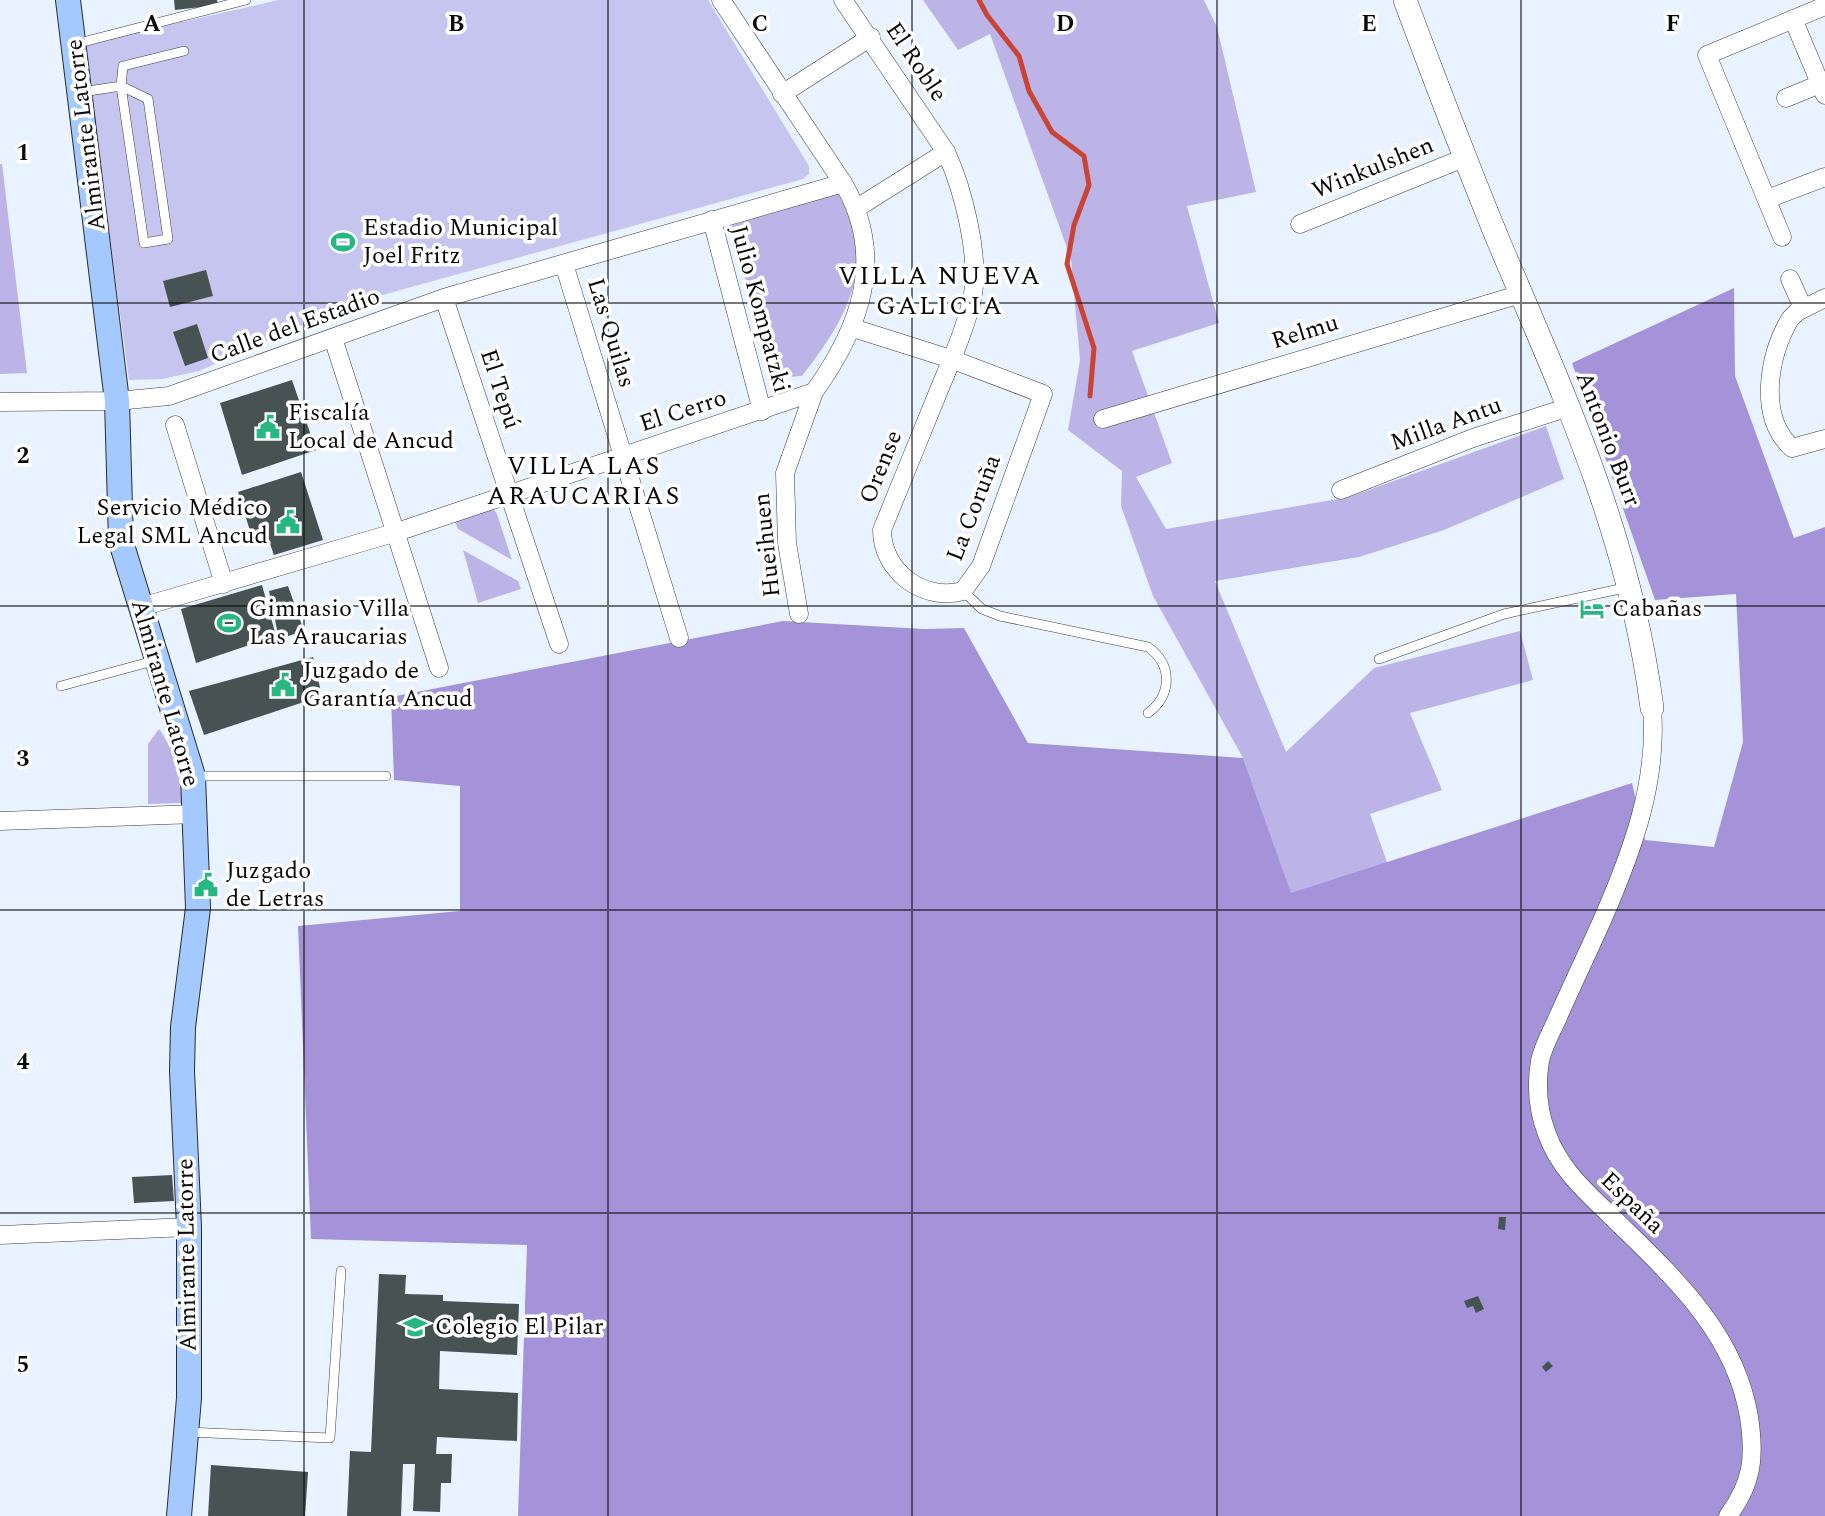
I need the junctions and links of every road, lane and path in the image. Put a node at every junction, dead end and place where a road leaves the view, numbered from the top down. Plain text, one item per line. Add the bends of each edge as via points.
1 (68, 0) edge
2 (246, 0) edge
3 (721, 0) edge
4 (843, 0) edge
5 (1405, 0) edge
6 (1825, 6) edge
7 (1793, 19) junction
8 (871, 37) junction
9 (75, 44) junction
10 (184, 51) dead end
11 (121, 86) junction
12 (1823, 89) edge
13 (82, 92) junction
14 (782, 94) junction
15 (1786, 98) dead end
16 (946, 152) junction
17 (1464, 159) junction
18 (1825, 177) edge
19 (843, 184) junction
20 (1767, 199) junction
21 (858, 208) junction
22 (712, 220) junction
23 (1300, 224) dead end
24 (1782, 237) dead end
25 (564, 264) junction
26 (1790, 279) dead end
27 (1521, 294) junction
28 (444, 298) junction
29 (1825, 298) edge
30 (1803, 308) junction
31 (853, 328) junction
32 (333, 338) junction
33 (951, 359) junction
34 (814, 392) junction
35 (117, 401) junction
36 (0, 402) edge
37 (1569, 407) junction
38 (762, 411) junction
39 (1102, 419) dead end
40 (175, 425) dead end
41 (1825, 439) edge
42 (623, 457) junction
43 (1340, 490) dead end
44 (510, 496) junction
45 (397, 532) junction
46 (224, 584) junction
47 (915, 587) joint
48 (1630, 587) junction
49 (963, 591) junction
50 (141, 607) junction
51 (799, 614) dead end
52 (679, 638) dead end
53 (559, 644) dead end
54 (1379, 659) dead end
55 (157, 660) junction
56 (439, 668) dead end
57 (61, 686) dead end
58 (1652, 708) joint
59 (1148, 713) dead end
60 (192, 776) junction
61 (386, 776) dead end
62 (196, 814) junction
63 (0, 821) edge
64 (1605, 914) joint
65 (189, 1227) junction
66 (0, 1236) edge
67 (341, 1271) dead end
68 (185, 1432) junction
69 (179, 1516) edge
70 (1728, 1516) edge

1 - 9 main road, Almirante Latorre
2 - 9 lane
3 - 14 street
4 - 8 street, El Roble
5 - 17 street, Antonio Burr
6 - 7 street
7 - 12 street
7 - 20 street via 1707,55
8 - 14 street
8 - 16 street, El Roble
9 - 13 main road, Almirante Latorre
10 - 11 lane via 123,66
11 - 11 lane via 144,243 168,239 148,99
11 - 13 lane
12 - 15 street
13 - 35 main road, Almirante Latorre
14 - 19 street
16 - 21 street
16 - 33 street, El Roble via 968,224 974,279
17 - 23 street, Winkulshen
17 - 27 street, Antonio Burr
18 - 20 street
19 - 21 street
19 - 22 street, Calle del Estadio
20 - 24 street
21 - 31 street via 866,249 863,292
22 - 25 street, Calle del Estadio
22 - 38 street, Julio Kompatzki
25 - 28 street, Calle del Estadio
25 - 42 street, Las Quilas
26 - 30 street
27 - 37 street, Antonio Burr
27 - 39 street, Relmu
28 - 32 street, Calle del Estadio
28 - 44 street, El Tepú
29 - 30 street
30 - 41 street via 1786,327 1768,390 1785,441 1792,448
31 - 33 street
31 - 34 street
32 - 35 street, Calle del Estadio via 169,396
32 - 45 street
33 - 47 street, Orense via 882,530 892,562
33 - 49 street, La Coruña via 1043,394 981,566
34 - 38 street, El Cerro
34 - 51 street, Hueihuen via 785,473 783,508
35 - 36 street, Calle del Estadio
35 - 50 main road, Almirante Latorre via 121,542
37 - 43 street, Milla Antu via 1473,438
37 - 48 street, Antonio Burr via 1596,473
38 - 42 street, El Cerro
40 - 46 street
42 - 44 street, El Cerro
42 - 52 street, Las Quilas
44 - 45 street, El Cerro
44 - 53 street, El Tepú
45 - 46 street, El Cerro
45 - 56 street
46 - 50 street, El Cerro
47 - 49 street, La Coruña via 943,593
48 - 54 lane via 1504,614
48 - 58 street, Antonio Burr
49 - 59 lane via 991,614 1148,647 1164,665 1167,683 1161,701
50 - 55 main road, Almirante Latorre
55 - 57 lane
55 - 60 main road, Almirante Latorre
58 - 64 street, Antonio Burr via 1655,744 1646,797
60 - 61 lane
60 - 62 main road, Almirante Latorre
62 - 63 street
62 - 65 main road, Almirante Latorre via 198,908 182,1071
64 - 70 street, España via 1540,1058 1541,1113 1554,1152 1572,1179 1676,1280 1722,1342 1739,1380 1753,1442 1748,1483
65 - 66 street
65 - 68 main road, Almirante Latorre
67 - 68 lane via 330,1438
68 - 69 main road, Almirante Latorre

